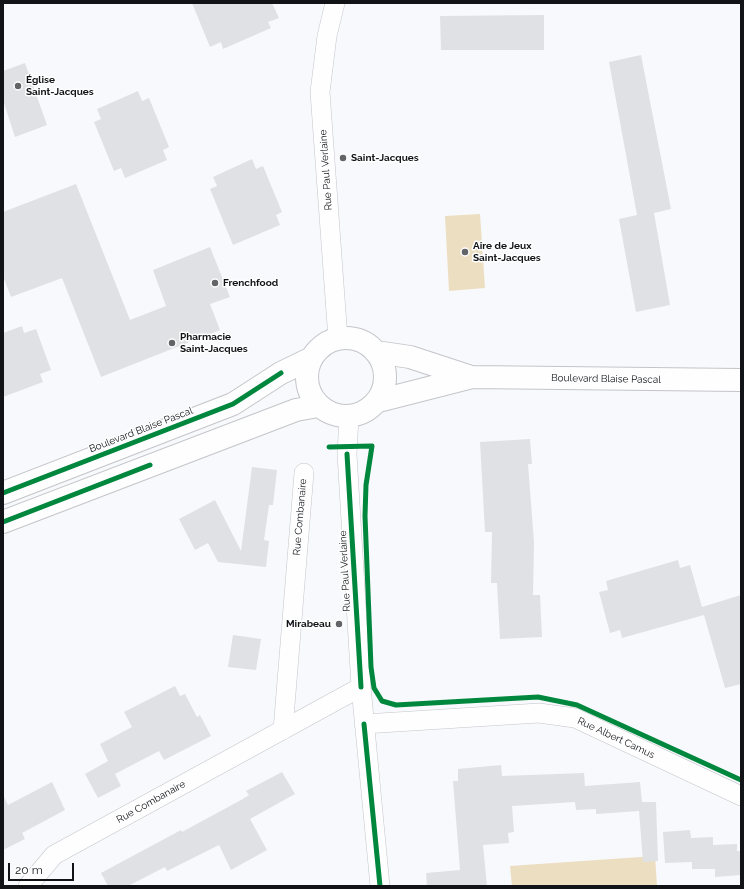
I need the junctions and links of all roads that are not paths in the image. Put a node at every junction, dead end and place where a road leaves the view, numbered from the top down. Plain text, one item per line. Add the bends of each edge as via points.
1 (335, 3) edge
2 (338, 339) junction
3 (376, 352) junction
4 (312, 358) junction
5 (472, 377) junction
6 (741, 380) edge
7 (378, 401) junction
8 (318, 406) junction
9 (349, 417) junction
10 (304, 473) dead end
11 (3, 493) edge
12 (3, 522) edge
13 (361, 687) junction
14 (364, 724) junction
15 (282, 730) junction
16 (741, 796) edge
17 (28, 886) edge
18 (380, 886) edge

1 - 2 street, Rue Paul Verlaine via 327,36 320,92
2 - 3 street, Boulevard Blaise Pascal via 354,339
2 - 4 street, Boulevard Blaise Pascal via 322,346
3 - 5 street, Boulevard Blaise Pascal via 410,357
3 - 7 street via 384,369 385,380
4 - 8 street, Boulevard Blaise Pascal via 306,375 307,386
4 - 11 street, Boulevard Blaise Pascal via 281,373 233,404
5 - 6 street, Boulevard Blaise Pascal
5 - 7 street, Boulevard Blaise Pascal
7 - 9 street, Boulevard Blaise Pascal via 370,409
8 - 9 street via 338,416
8 - 12 street via 296,410
9 - 13 street, Rue Paul Verlaine via 347,454
10 - 15 street, Rue Combanaire
13 - 14 street, Rue Paul Verlaine
13 - 15 street, Rue Combanaire
14 - 16 street, Rue Albert Camus via 539,713 575,718
14 - 18 street, Rue Paul Verlaine
15 - 17 street, Rue Combanaire via 54,855

